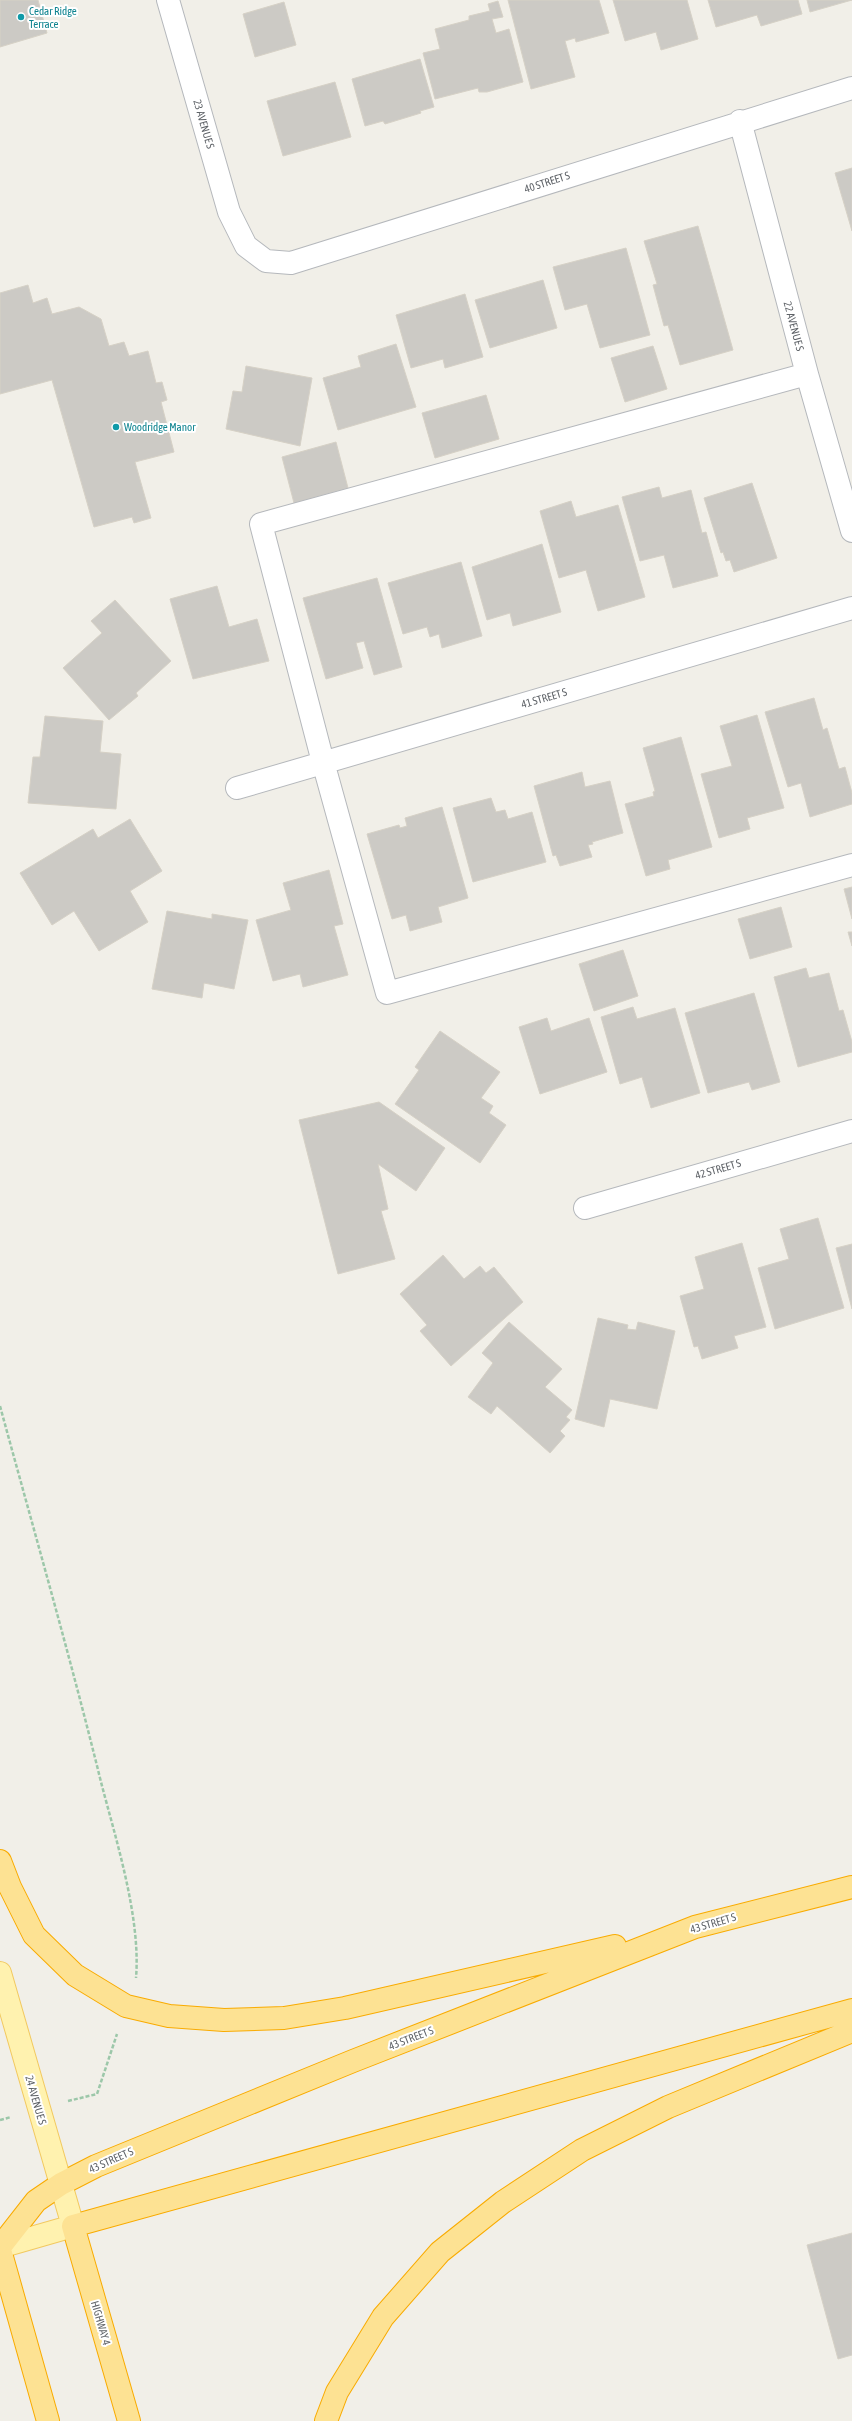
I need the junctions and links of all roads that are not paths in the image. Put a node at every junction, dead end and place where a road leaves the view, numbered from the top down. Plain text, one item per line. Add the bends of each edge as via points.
1 (168, 0) edge
2 (852, 88) edge
3 (740, 121) junction
4 (246, 246) joint
5 (807, 374) junction
6 (852, 531) edge
7 (852, 608) edge
8 (322, 762) junction
9 (237, 788) dead end
10 (852, 865) edge
11 (852, 1131) edge
12 (585, 1208) dead end
13 (0, 1861) edge
14 (852, 1887) edge
15 (695, 1927) junction
16 (0, 1973) edge
17 (852, 2010) edge
18 (852, 2031) edge
19 (61, 2184) junction
20 (72, 2226) junction
21 (0, 2248) edge
22 (48, 2420) edge
23 (129, 2421) edge
24 (326, 2421) edge

1 - 4 street, 23 AVENUE S via 229,212
2 - 3 street, 40 STREET S
3 - 4 street, 40 STREET S via 292,263 266,261
3 - 5 street, 22 AVENUE S
5 - 6 street, 22 AVENUE S
5 - 8 street via 262,524
7 - 8 street, 41 STREET S
8 - 9 street, 41 STREET S
8 - 10 street via 387,993
11 - 12 street, 42 STREET S
13 - 15 highway via 34,1934 75,1975 126,2006 169,2016 224,2020 284,2018 345,2008
14 - 15 highway, 43 STREET S
15 - 19 highway, 43 STREET S via 353,2060 96,2166
16 - 19 main road, 24 AVENUE S
17 - 20 highway
18 - 24 highway via 668,2107 582,2150 503,2202 440,2252 383,2316 337,2392
19 - 20 main road, 24 AVENUE S
19 - 21 highway, 43 STREET S via 36,2201
20 - 21 main road
20 - 23 highway, HIGHWAY 4
21 - 22 highway

